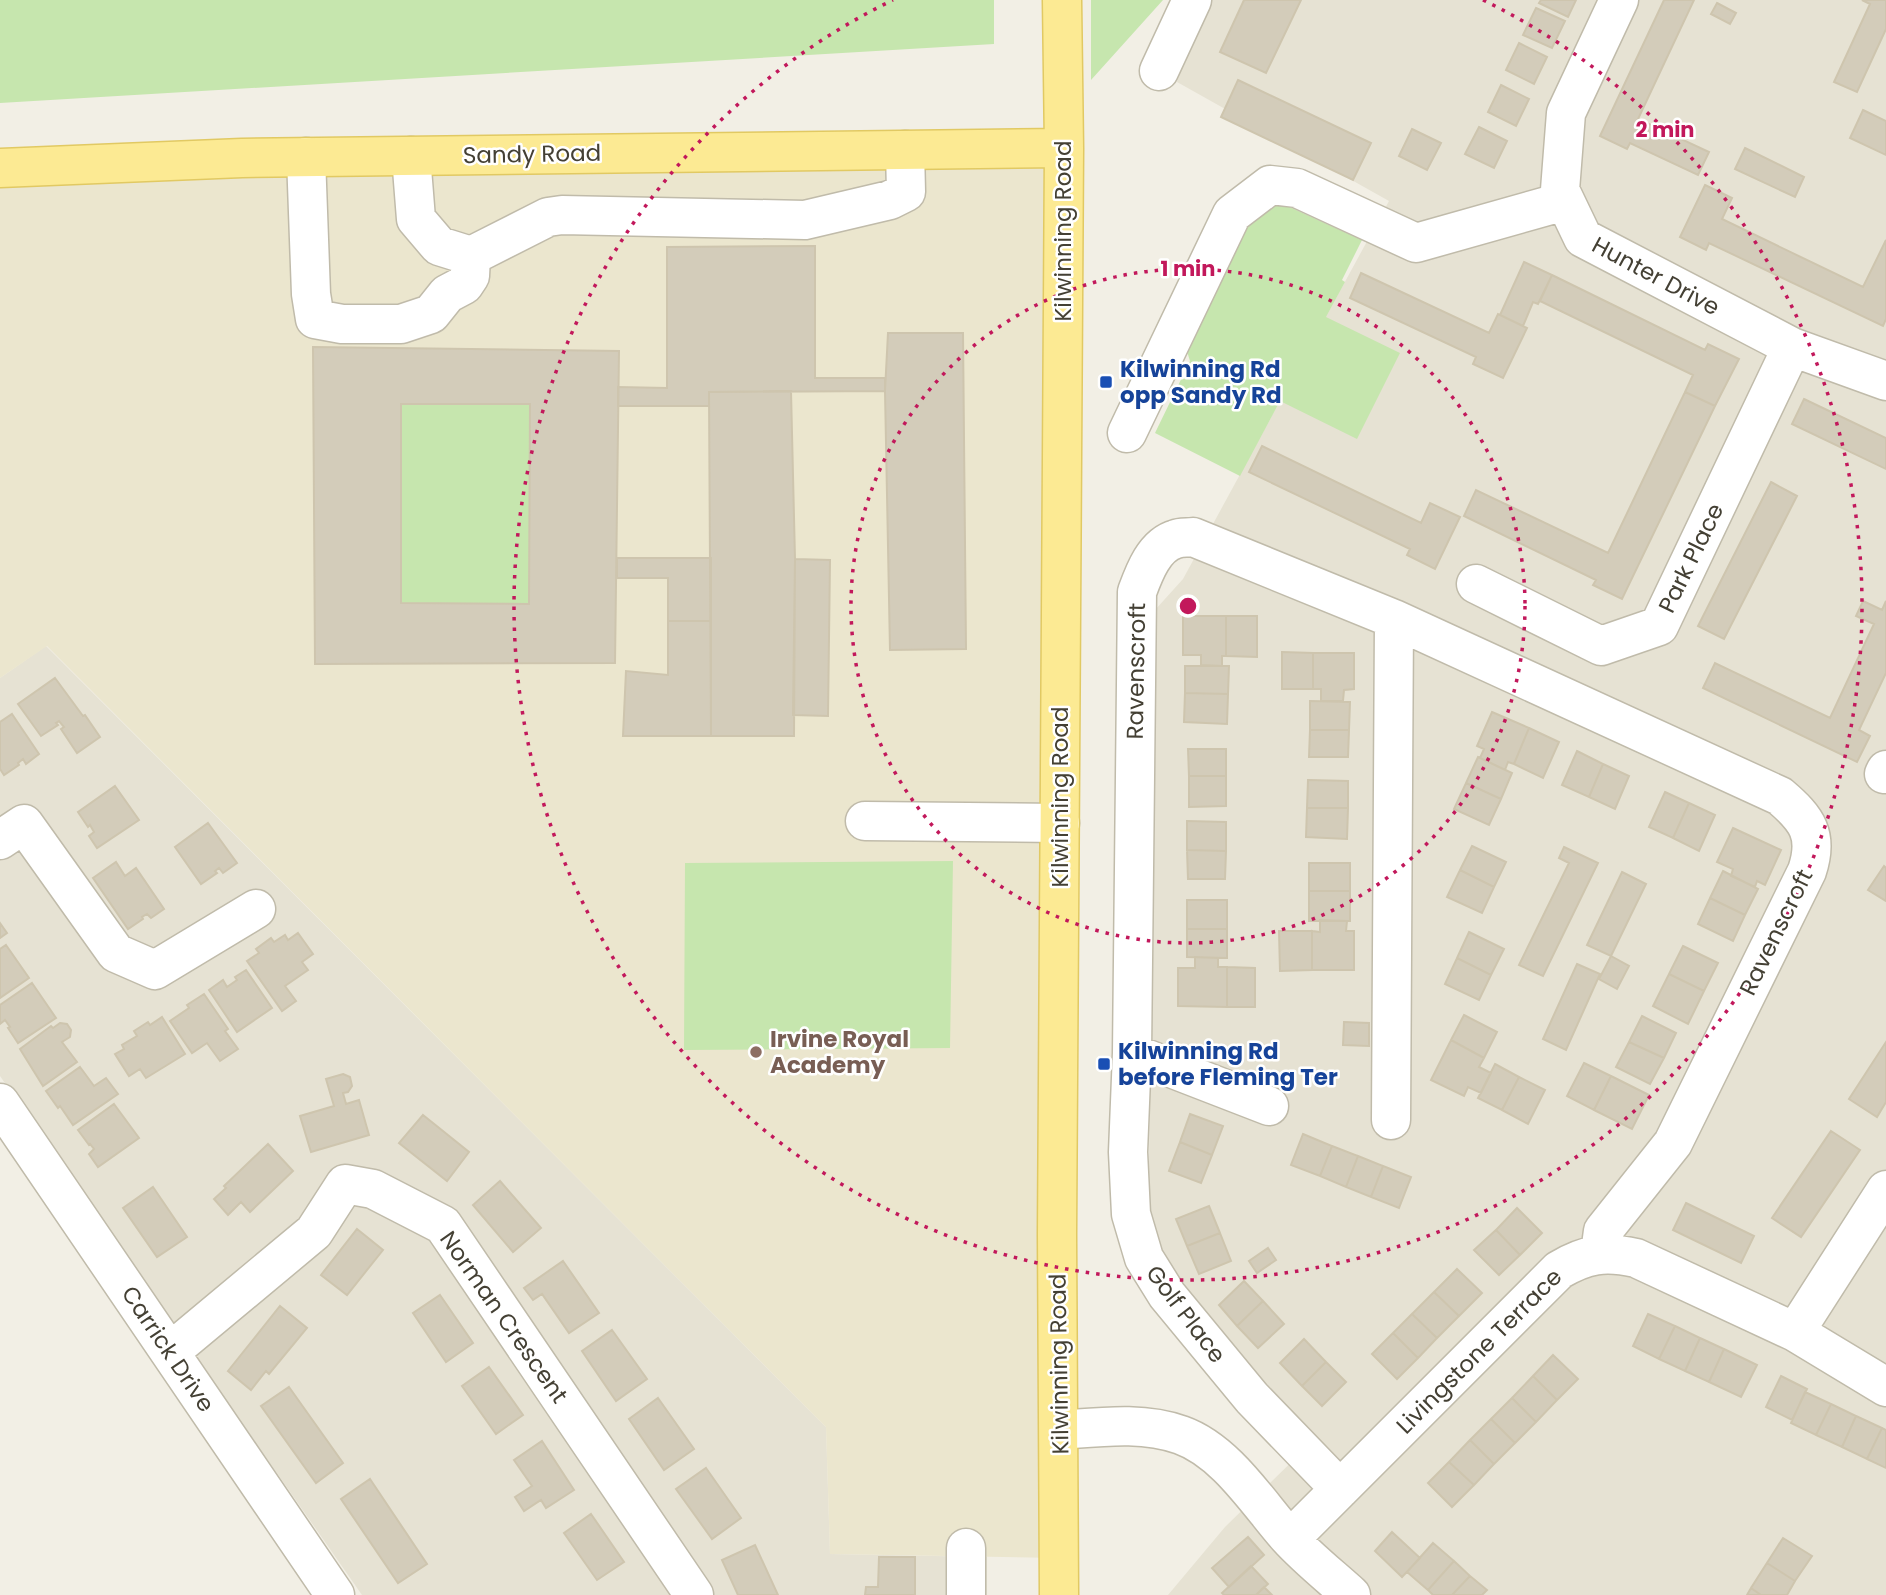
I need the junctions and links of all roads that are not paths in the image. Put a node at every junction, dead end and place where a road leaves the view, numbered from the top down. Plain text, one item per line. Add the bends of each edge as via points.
1 (1062, 0) edge
2 (1192, 0) edge
3 (1619, 0) edge
4 (1159, 71) dead end
5 (1064, 148) junction
6 (905, 150) junction
7 (411, 156) junction
8 (306, 157) junction
9 (0, 168) edge
10 (1565, 201) junction
11 (471, 256) junction
12 (1792, 347) junction
13 (1886, 381) edge
14 (1127, 433) dead end
15 (1476, 584) dead end
16 (1394, 619) junction
17 (865, 821) dead end
18 (1060, 824) junction
19 (0, 839) edge
20 (256, 909) dead end
21 (1132, 1053) junction
22 (0, 1103) edge
23 (1269, 1106) dead end
24 (1391, 1120) dead end
25 (1886, 1190) edge
26 (1600, 1253) junction
27 (1795, 1332) junction
28 (170, 1352) junction
29 (1886, 1387) edge
30 (1060, 1430) junction
31 (1340, 1489) junction
32 (1290, 1539) junction
33 (966, 1548) dead end
34 (335, 1595) edge
35 (694, 1595) edge
36 (966, 1595) edge
37 (1059, 1595) edge
38 (1351, 1595) edge

1 - 5 main road, Kilwinning Road
2 - 4 street
3 - 10 street, Hunter Drive via 1566,113 1560,190
5 - 6 main road, Sandy Road
5 - 18 main road, Kilwinning Road
6 - 7 main road, Sandy Road
6 - 11 street via 906,192 890,200 805,220 562,215 548,217
7 - 8 main road, Sandy Road
7 - 11 street via 416,219 439,246
8 - 9 main road, Sandy Road
8 - 11 street via 315,319 401,324 431,314 447,294 464,285 470,276
10 - 12 street, Hunter Drive via 1583,238
10 - 14 street via 1416,243 1297,188 1270,185 1232,214
12 - 13 street, Hunter Drive
12 - 15 street, Park Place via 1659,626 1601,646
16 - 21 street, Ravenscroft via 1193,537 1174,539 1146,568 1137,592
16 - 24 street
16 - 26 street, Ravenscroft via 1780,796 1798,811 1812,838 1807,871 1673,1143 1603,1231
17 - 18 street
18 - 30 main road, Kilwinning Road
19 - 20 street via 24,824 116,953 155,970
21 - 23 street
21 - 31 street, Golf Place via 1131,1214 1144,1258 1167,1295 1252,1398
22 - 28 street, Carrick Drive
25 - 27 street
26 - 27 street, Livingstone Terrace via 1636,1258
26 - 31 street, Livingstone Terrace via 1559,1270
27 - 29 street, Livingstone Terrace
28 - 34 street, Carrick Drive
28 - 35 street, Norman Crescent via 314,1232 345,1184 373,1189 443,1225
30 - 32 street via 1146,1427 1181,1434 1221,1460
30 - 37 main road, Kilwinning Road
31 - 32 street, Livingstone Terrace
32 - 38 street
33 - 36 street

